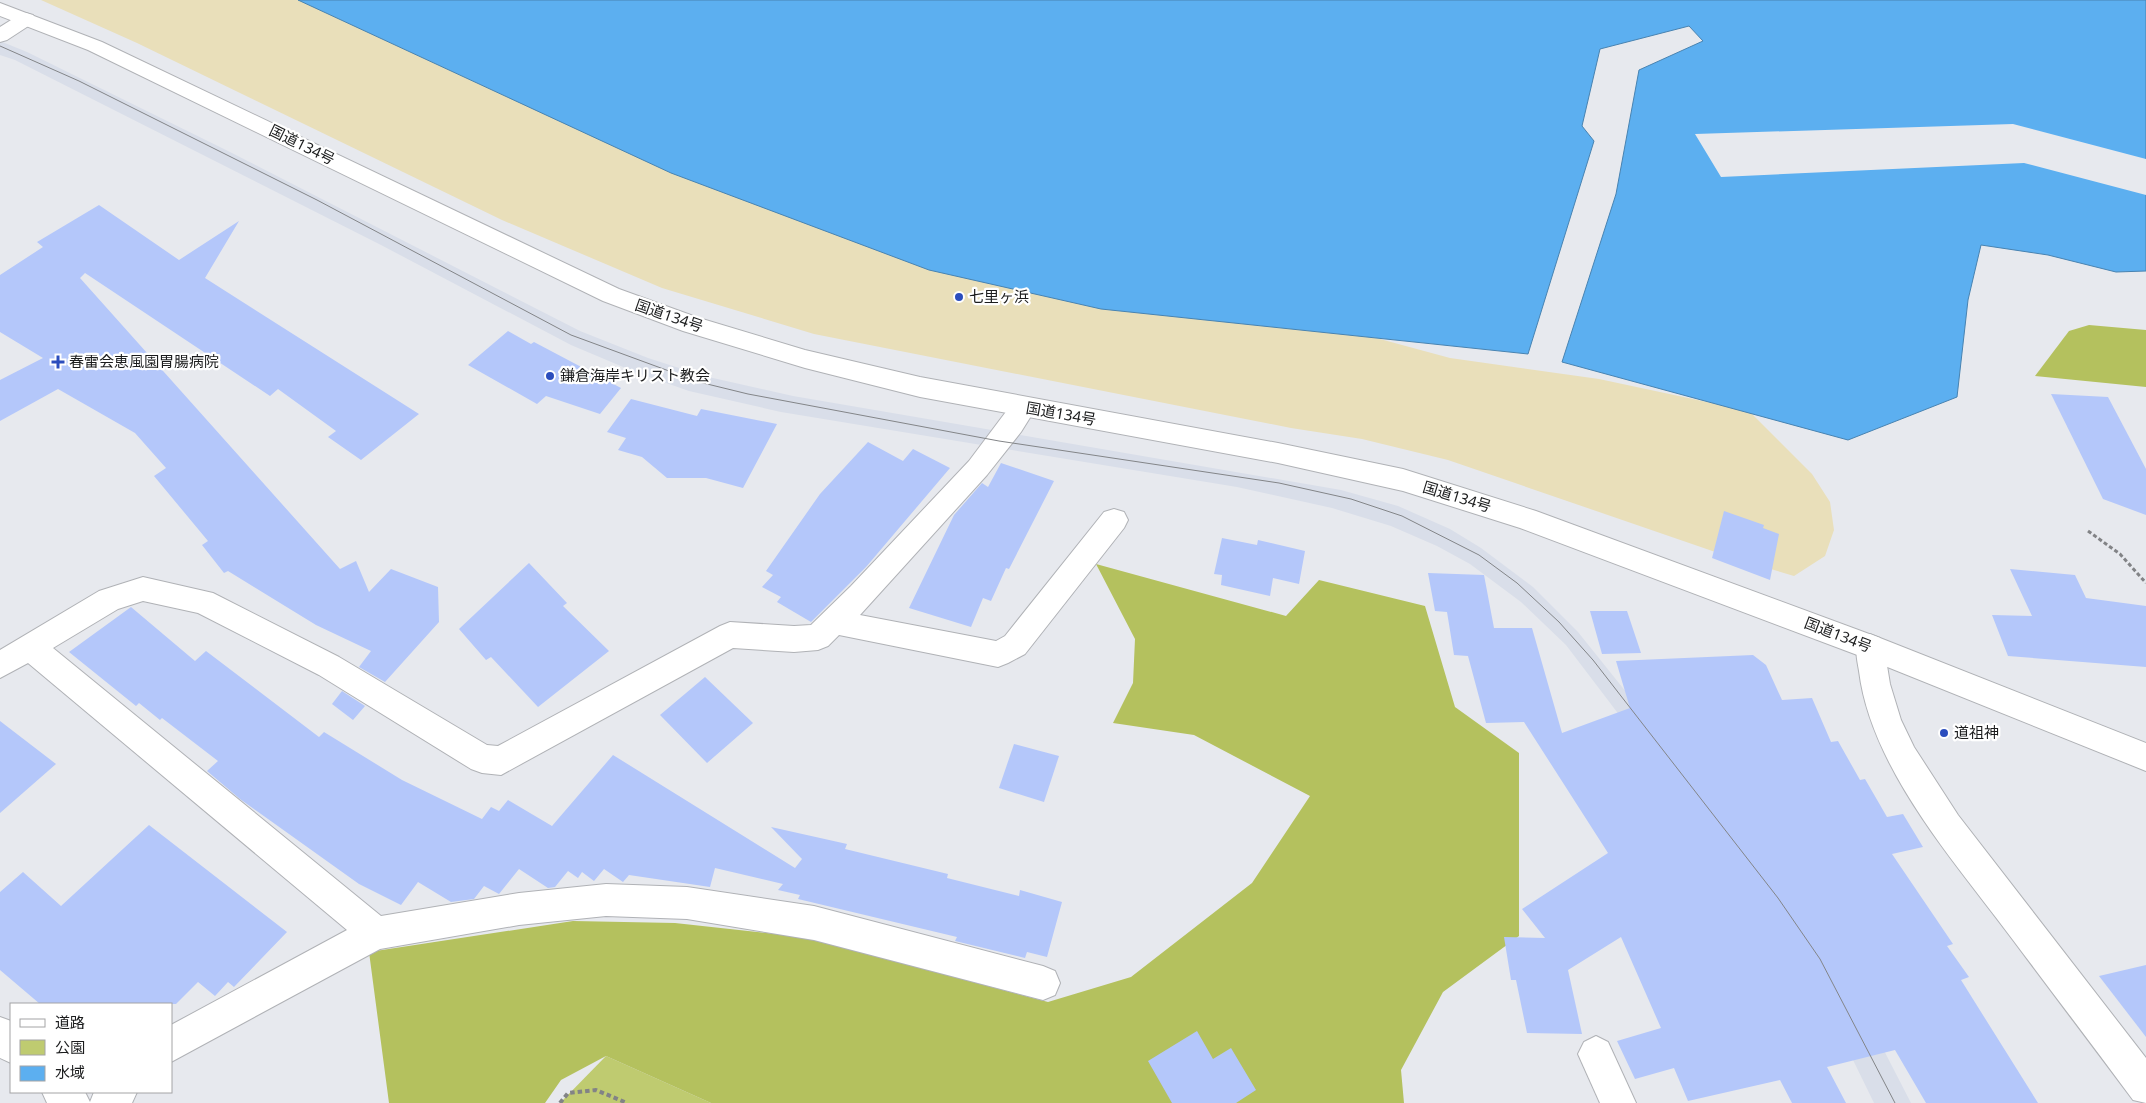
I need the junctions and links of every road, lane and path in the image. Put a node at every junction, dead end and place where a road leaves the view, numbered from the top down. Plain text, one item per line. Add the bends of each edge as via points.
1 (0, 9) edge
2 (26, 19) junction
3 (0, 36) edge
4 (1023, 408) junction
5 (1114, 520) dead end
6 (2088, 531) dead end
7 (2146, 583) edge
8 (834, 622) junction
9 (30, 647) junction
10 (1870, 647) junction
11 (0, 666) edge
12 (2146, 757) edge
13 (376, 933) junction
14 (1043, 983) dead end
15 (0, 1034) edge
16 (10, 1044) edge
17 (172, 1044) edge
18 (1596, 1054) dead end
19 (2146, 1088) edge
20 (61, 1093) edge
21 (118, 1093) edge
22 (72, 1103) edge
23 (107, 1103) edge
24 (560, 1103) edge
25 (628, 1103) edge
26 (1618, 1103) edge

1 - 2 main road, 国道134号
2 - 3 main road
2 - 4 main road, 国道134号 via 176,83 611,296 691,325 804,359
4 - 8 main road via 978,468
4 - 10 main road, 国道134号 via 1403,480 1526,518
5 - 8 main road via 1015,645 998,654
6 - 7 path via 2128,560
8 - 9 main road via 818,637 794,639 730,635 501,761 482,759 329,666 203,602 143,589 109,600
9 - 11 main road
9 - 13 main road
10 - 12 main road, 国道134号
10 - 19 main road via 1871,672 1889,728 1932,806
13 - 14 main road via 519,909 606,900 687,903 814,923
13 - 17 main road
15 - 16 main road
18 - 26 main road
20 - 22 main road
21 - 23 main road
24 - 25 path via 568,1093 596,1090

